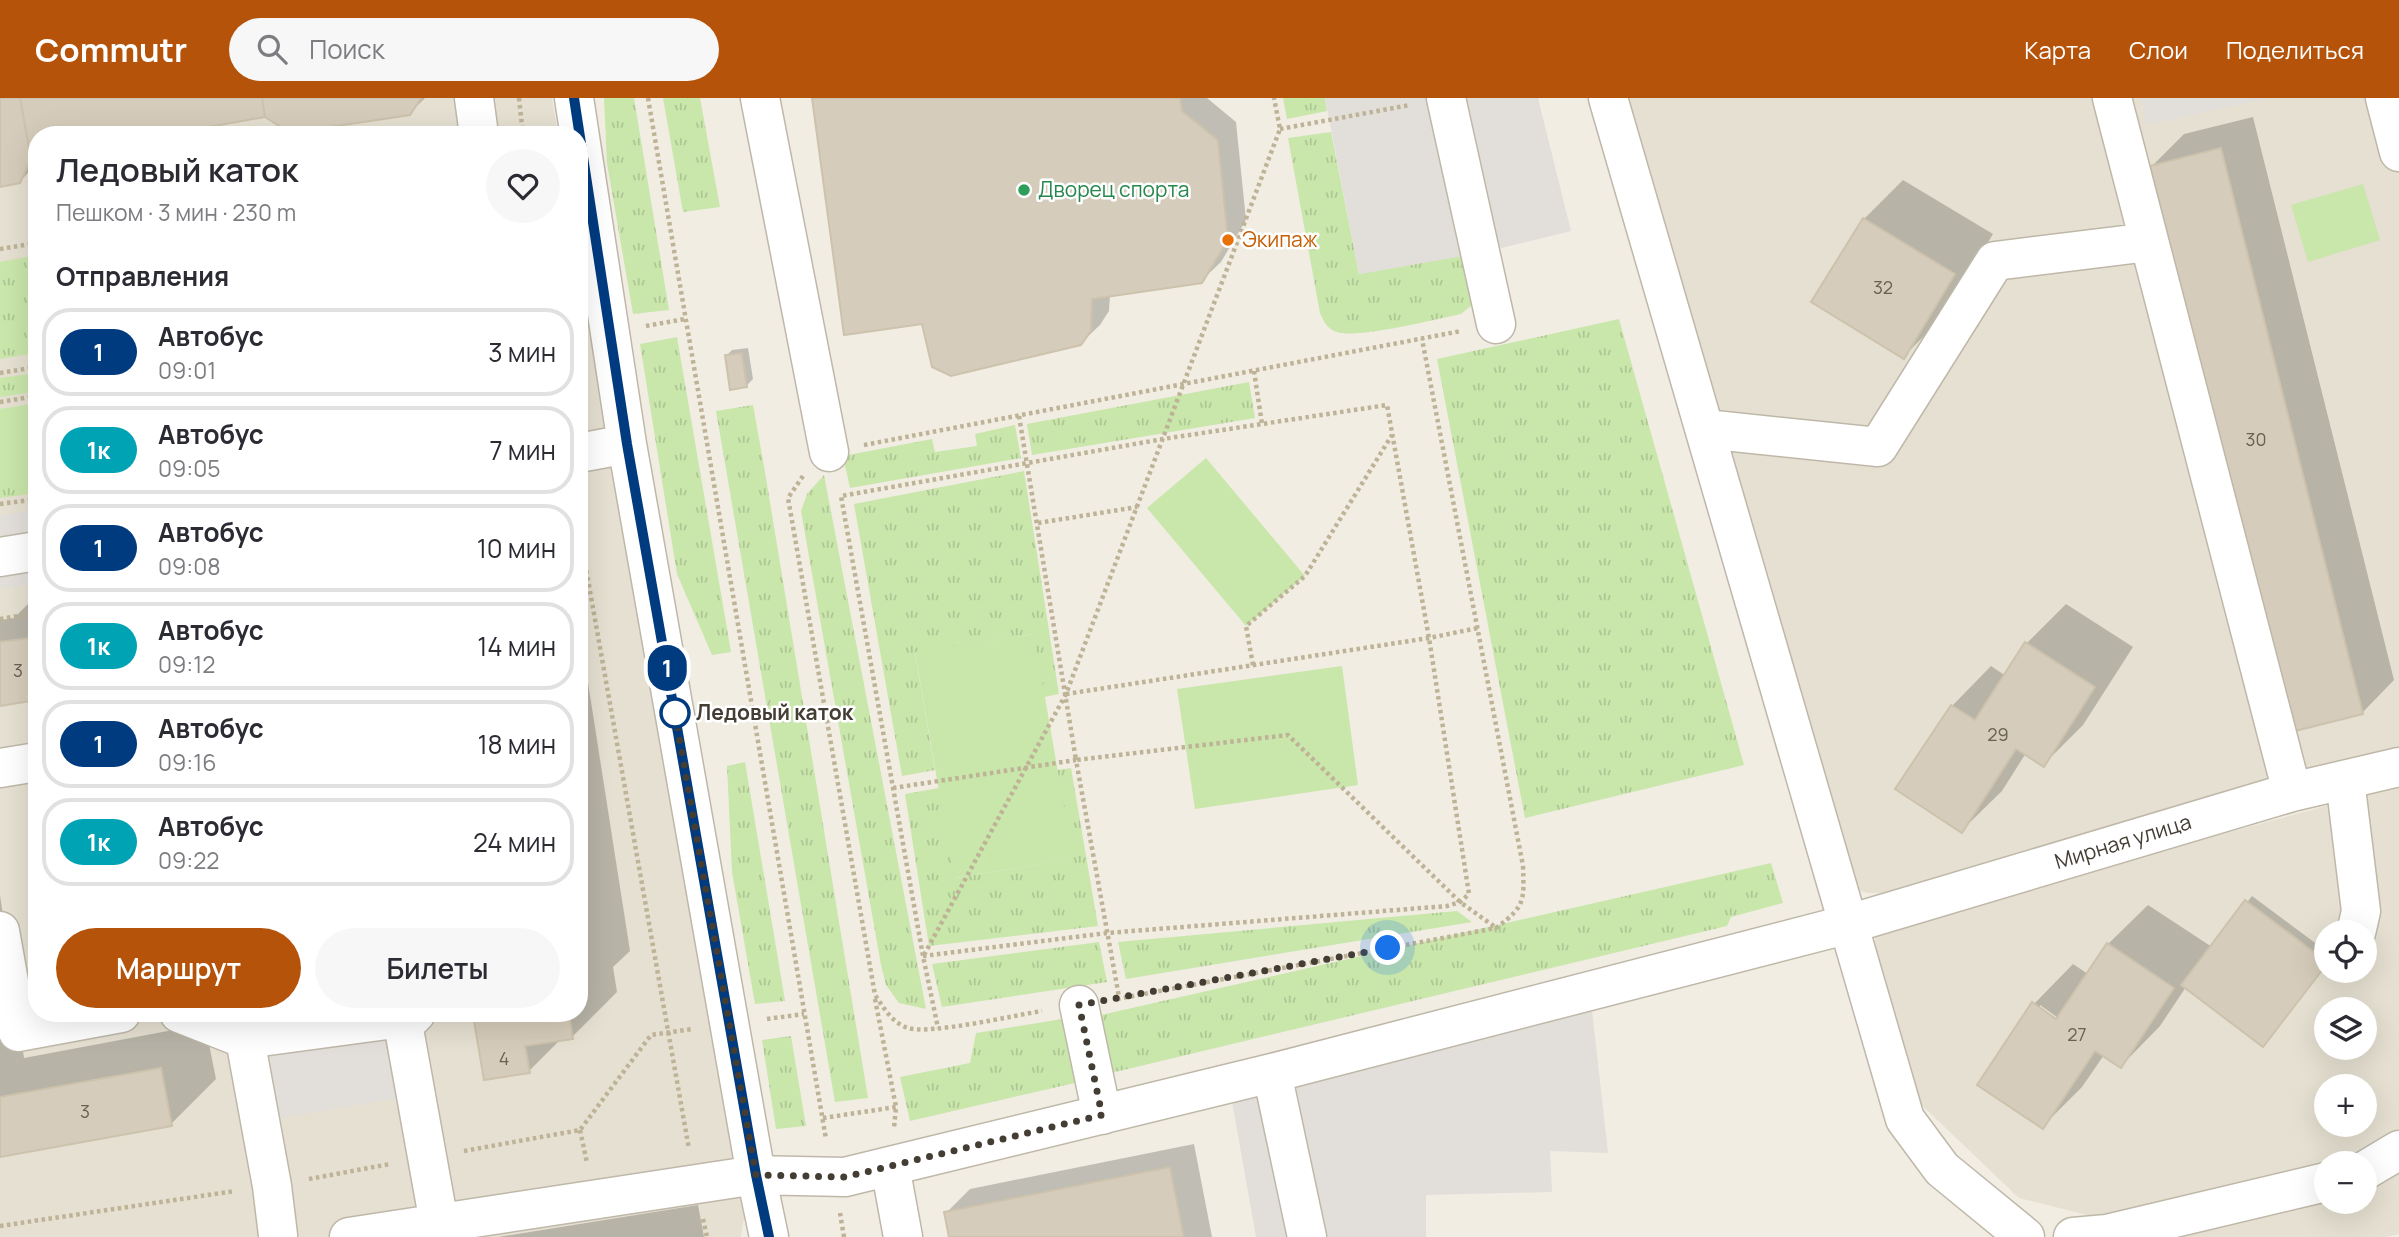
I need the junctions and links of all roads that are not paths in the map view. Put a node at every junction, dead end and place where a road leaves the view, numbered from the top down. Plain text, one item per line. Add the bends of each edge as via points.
1 (474, 98) edge
2 (574, 98) edge
3 (760, 98) edge
4 (1608, 98) edge
5 (2112, 98) edge
6 (2385, 98) edge
7 (1433, 101) edge
8 (479, 126) edge
9 (578, 126) edge
10 (2399, 152) edge
11 (588, 189) edge
12 (2149, 242) junction
13 (1496, 324) road end
14 (1705, 429) junction
15 (627, 444) junction
16 (588, 451) edge
17 (829, 452) road end
18 (28, 552) edge
19 (0, 557) edge
20 (28, 763) edge
21 (2399, 767) edge
22 (0, 768) edge
23 (2345, 780) junction
24 (2292, 792) junction
25 (2359, 920) edge
26 (1849, 924) junction
27 (0, 931) edge
28 (1079, 1005) road end
29 (72, 1022) edge
30 (202, 1022) edge
31 (366, 1022) edge
32 (410, 1022) edge
33 (245, 1039) junction
34 (1272, 1073) junction
35 (1102, 1115) junction
36 (2399, 1150) edge
37 (2377, 1163) edge
38 (890, 1166) junction
39 (756, 1175) junction
40 (2314, 1185) edge
41 (439, 1223) junction
42 (275, 1236) edge
43 (349, 1237) edge
44 (769, 1237) edge
45 (903, 1237) edge
46 (1307, 1237) edge
47 (2025, 1237) edge
48 (2073, 1237) edge

1 - 8 street
2 - 9 street
3 - 17 street
4 - 14 street
5 - 12 street
6 - 10 street
7 - 13 street
11 - 15 street
12 - 14 street via 1995,261 1878,447
12 - 24 street
14 - 26 street
15 - 16 street
15 - 39 street
18 - 19 street
20 - 22 street
21 - 23 street, Мирная улица
23 - 24 street, Мирная улица
23 - 25 street
24 - 26 street, Мирная улица
26 - 34 street, Мирная улица
26 - 47 street via 1905,1119 1942,1169
27 - 29 street via 18,1032
28 - 35 street
30 - 33 street
31 - 33 street
32 - 41 street
33 - 42 street via 272,1186
34 - 35 street, Мирная улица
34 - 46 street
35 - 38 street, Мирная улица
36 - 37 street
38 - 39 street, Мирная улица via 845,1177
38 - 45 street
39 - 41 street, Мирная улица
39 - 44 street
40 - 48 street via 2107,1234
41 - 43 street, Мирная улица

